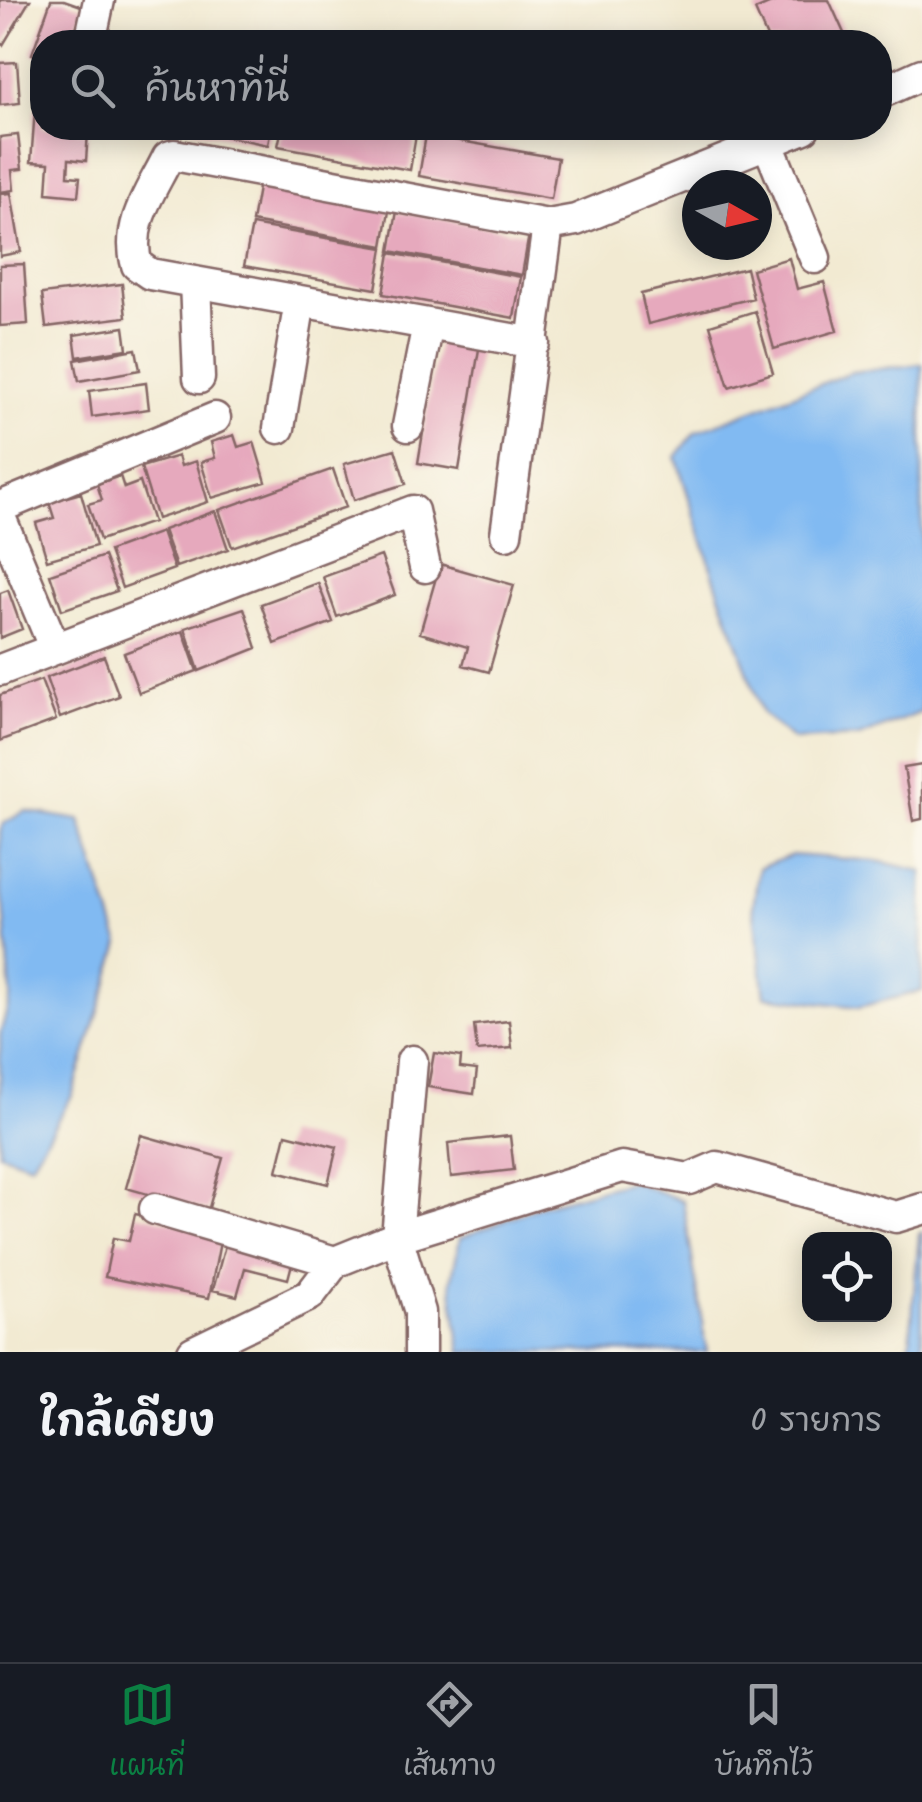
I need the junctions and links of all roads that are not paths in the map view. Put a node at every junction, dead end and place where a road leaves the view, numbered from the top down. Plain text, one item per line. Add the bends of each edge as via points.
1 (99, 0) edge
2 (93, 30) edge
3 (922, 74) edge
4 (892, 88) edge
5 (777, 140) edge
6 (768, 144) junction
7 (548, 225) junction
8 (814, 258) dead end
9 (195, 282) junction
10 (300, 300) junction
11 (428, 324) junction
12 (534, 343) junction
13 (199, 378) dead end
14 (215, 418) dead end
15 (408, 426) dead end
16 (278, 428) dead end
17 (0, 507) edge
18 (0, 517) edge
19 (506, 534) dead end
20 (425, 567) dead end
21 (55, 649) junction
22 (0, 670) edge
23 (412, 1061) dead end
24 (155, 1208) dead end
25 (922, 1209) edge
26 (396, 1236) junction
27 (335, 1262) junction
28 (194, 1352) edge
29 (420, 1352) edge

1 - 2 street
3 - 4 street
5 - 6 street
6 - 7 street
6 - 8 street
7 - 9 street via 174,155 134,226 132,244 143,270
7 - 12 street
9 - 10 street
9 - 13 street
10 - 11 street
10 - 16 street
11 - 12 street
11 - 15 street
12 - 19 street
14 - 17 street
18 - 21 street
20 - 21 street via 413,511
21 - 22 street
23 - 26 street
24 - 27 street
25 - 26 street via 896,1218 717,1166 688,1178 622,1168
26 - 27 street
26 - 29 street via 420,1312
27 - 28 street via 310,1295

